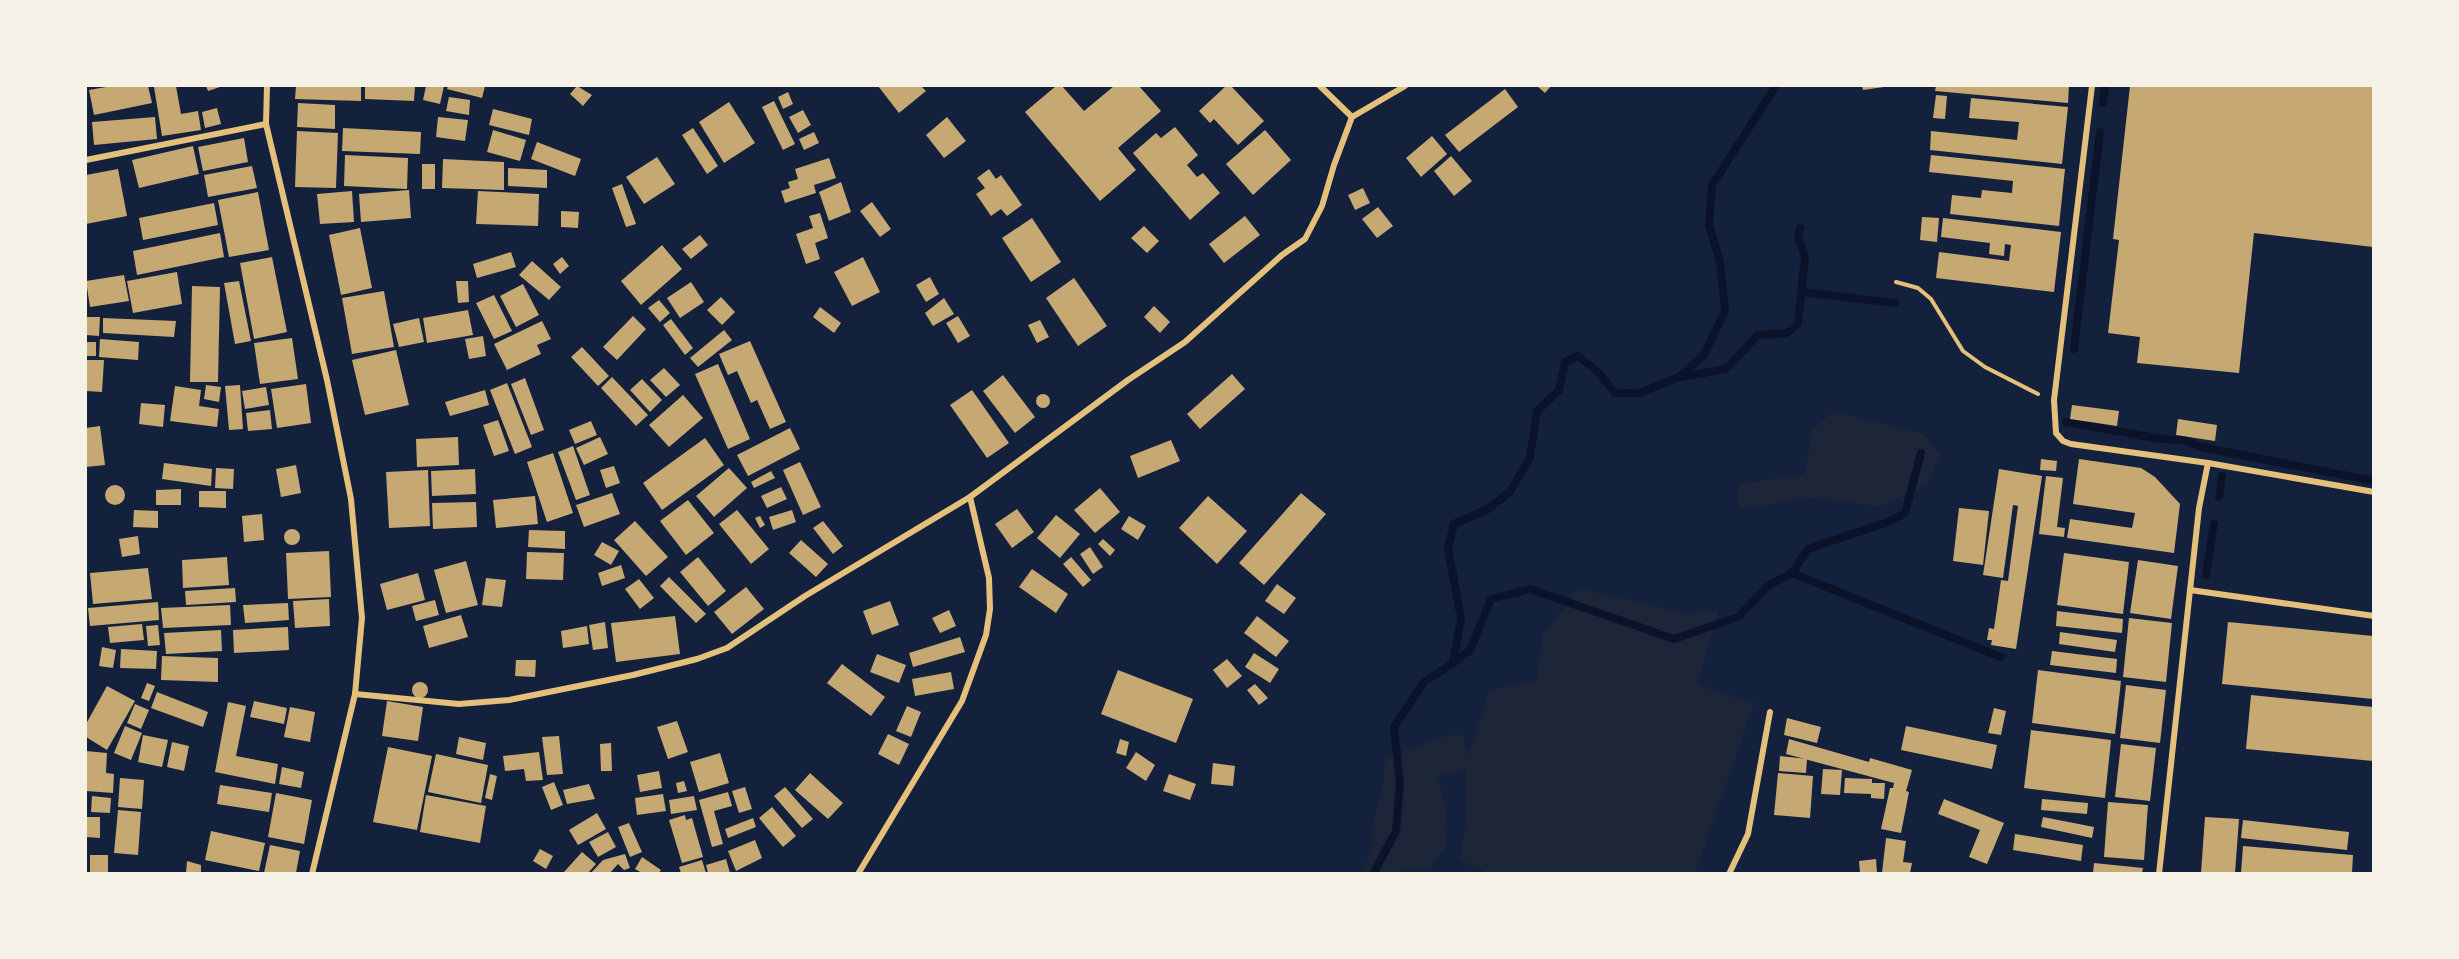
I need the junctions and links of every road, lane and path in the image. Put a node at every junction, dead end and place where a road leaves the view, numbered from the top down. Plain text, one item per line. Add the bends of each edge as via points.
1 (267, 86) edge
2 (1320, 86) edge
3 (1405, 86) edge
4 (2092, 86) edge
5 (1352, 117) junction
6 (266, 124) junction
7 (86, 160) edge
8 (1896, 282) dead end
9 (2054, 404) junction
10 (2208, 463) junction
11 (2373, 492) edge
12 (970, 497) junction
13 (2190, 590) junction
14 (2373, 615) edge
15 (355, 694) junction
16 (1770, 712) dead end
17 (312, 873) edge
18 (858, 873) edge
19 (1729, 873) edge
20 (2159, 873) edge

1 - 6 street
2 - 5 street
3 - 5 street
4 - 9 street
5 - 12 street via 1322,206 1305,239 1185,342
6 - 7 street
6 - 15 street via 351,499 362,618
8 - 9 path via 1918,288 1931,299 1963,351
9 - 10 street via 2056,433 2071,444
10 - 11 street
10 - 13 street
12 - 15 street via 727,648 697,659 509,700 459,704
12 - 18 street via 988,578 990,609 986,635 962,701
13 - 14 street
13 - 20 street
15 - 17 street
16 - 19 street via 1748,834

